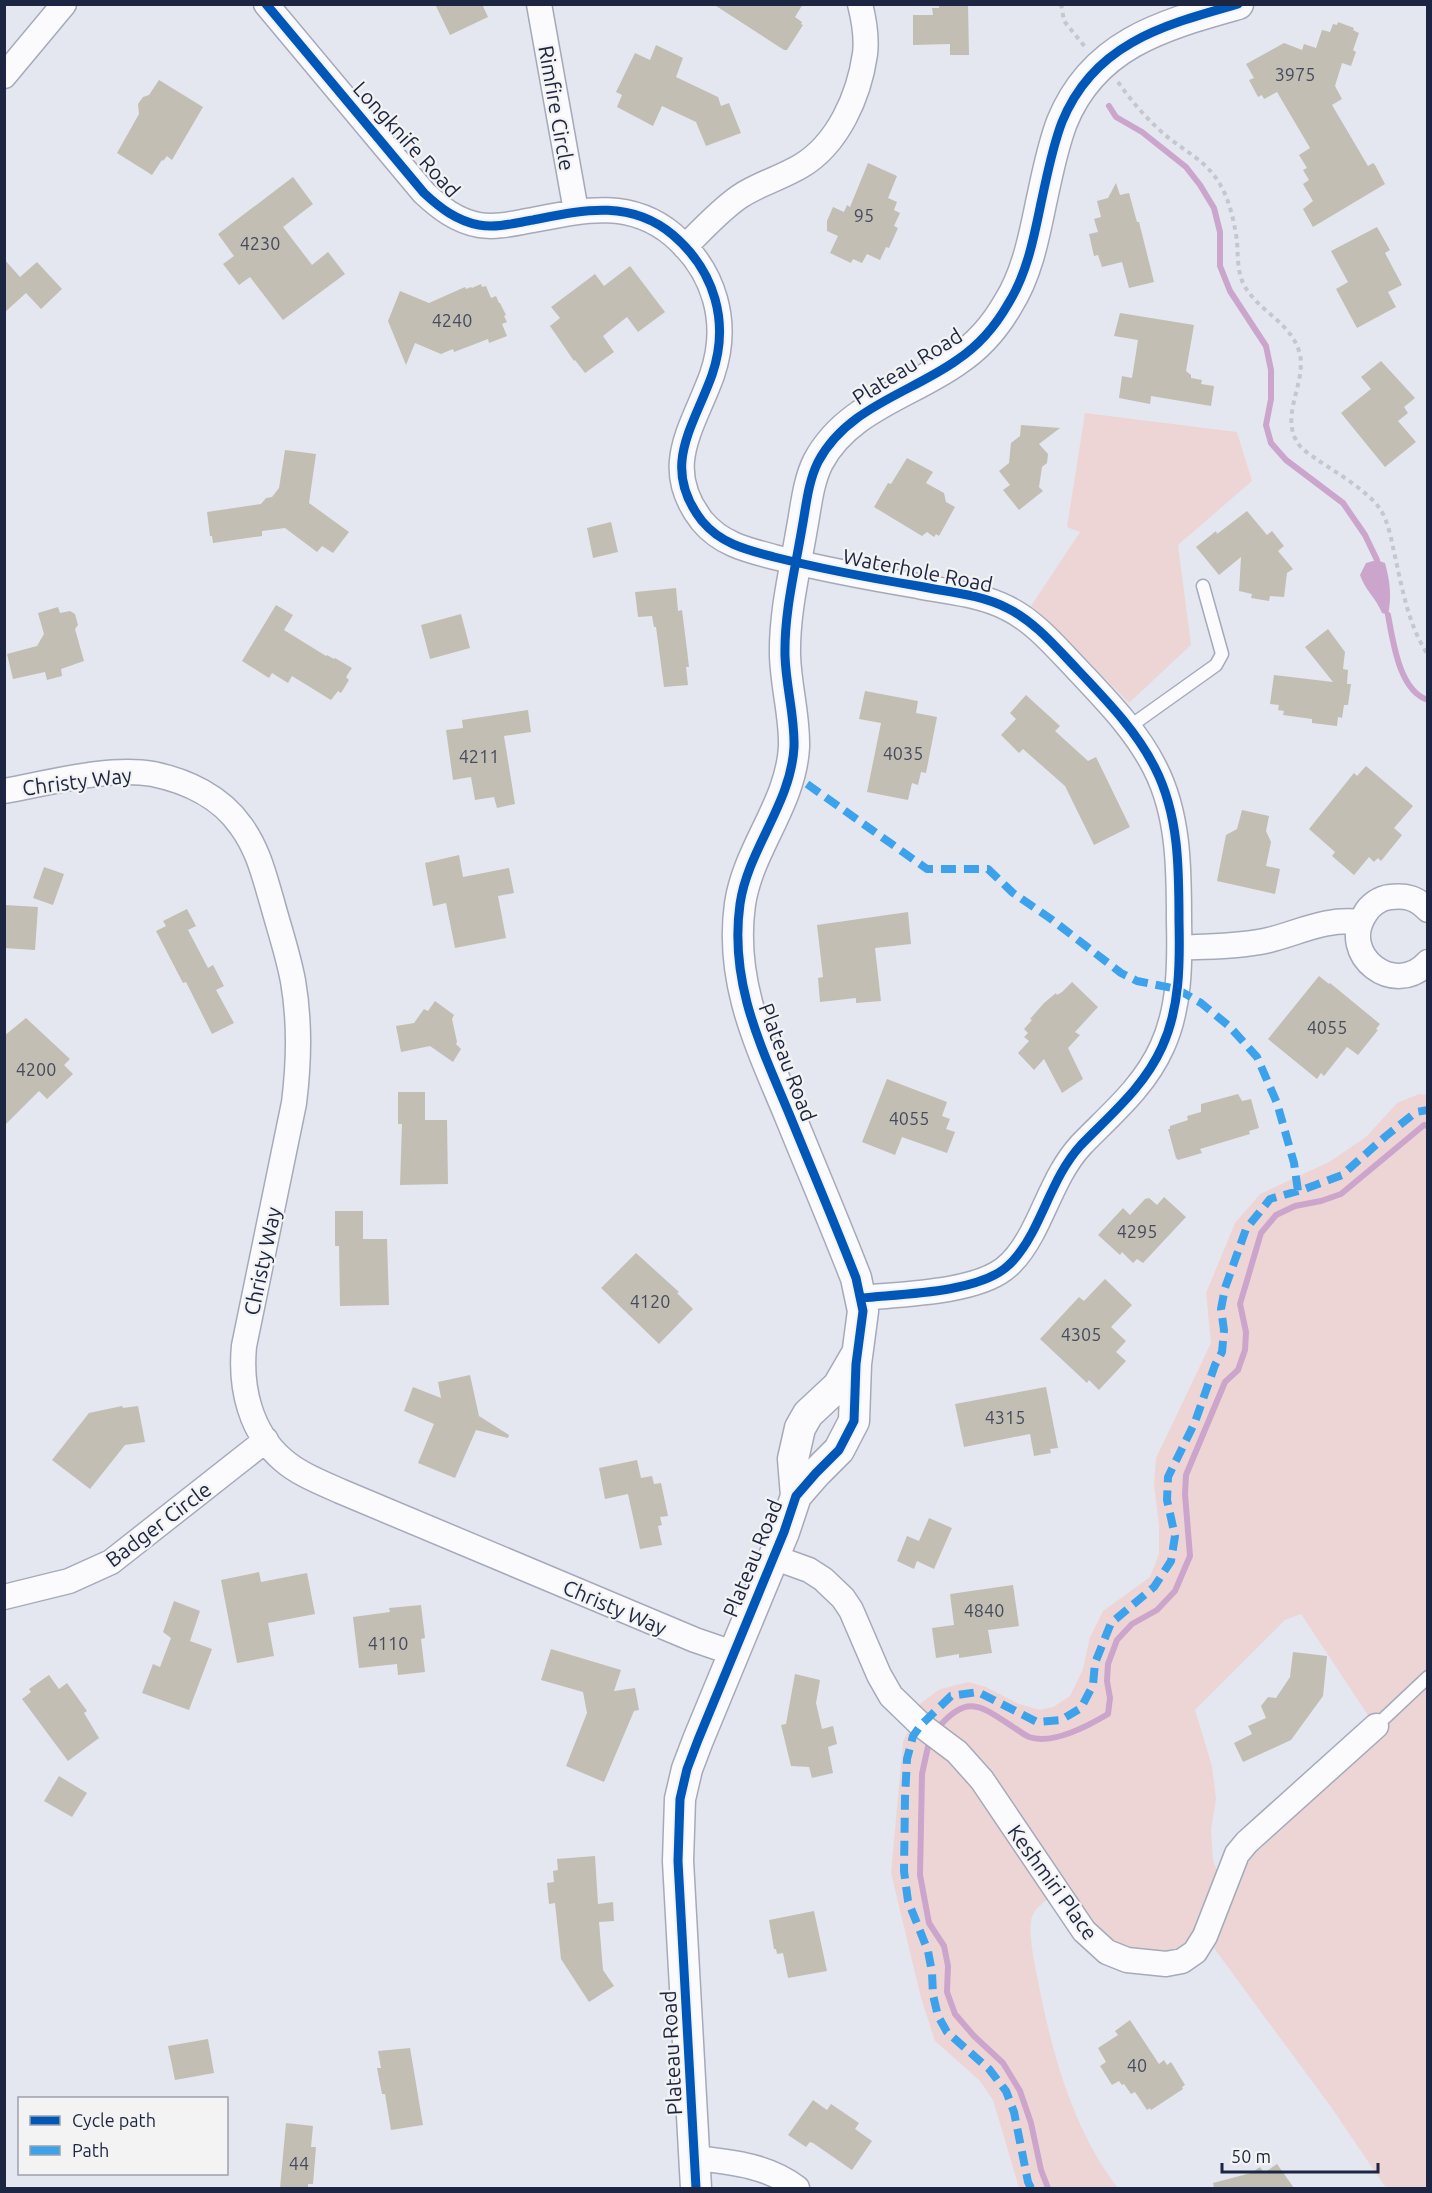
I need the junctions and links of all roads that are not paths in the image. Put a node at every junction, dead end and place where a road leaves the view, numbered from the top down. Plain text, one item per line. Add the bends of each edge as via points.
1 (64, 4) edge
2 (266, 4) edge
3 (539, 4) edge
4 (860, 4) edge
5 (1238, 4) edge
6 (4, 76) edge
7 (576, 211) junction
8 (685, 247) junction
9 (796, 562) junction
10 (1203, 585) dead end
11 (1129, 727) junction
12 (4, 790) edge
13 (1428, 910) edge
14 (1360, 922) junction
15 (1180, 948) junction
16 (1428, 962) edge
17 (862, 1298) junction
18 (858, 1352) junction
19 (266, 1440) junction
20 (796, 1496) junction
21 (773, 1557) junction
22 (4, 1597) edge
23 (733, 1653) junction
24 (1428, 1677) edge
25 (1376, 1726) joint
26 (694, 2158) junction
27 (696, 2188) edge
28 (797, 2188) edge

1 - 6 street
2 - 7 street, Longknife Road via 424,193 449,214 478,225 494,226
3 - 7 street, Rimfire Circle
4 - 8 street via 864,62 854,95 833,137 800,167 740,197
5 - 9 street, Plateau Road via 1148,32 1102,64 1085,83 1063,121 1053,150 1029,254 1011,301 961,358 882,401 832,441 811,482
7 - 8 street, Longknife Road via 601,209 637,215 670,232
8 - 9 street, Longknife Road via 710,283 721,332 712,376 685,439 685,488 692,505 713,533 741,549
9 - 11 street, Waterhole Road via 969,596 1009,609 1046,636
9 - 17 street, Plateau Road via 785,651 793,725 792,765 746,878 738,923 738,957 751,1022
10 - 11 lane via 1222,654 1216,665
11 - 15 street, Waterhole Road via 1156,769 1167,798 1178,854
12 - 19 street, Christy Way via 106,774 152,774 184,783 213,798 241,825 253,845 293,981 298,1044 288,1137 242,1366 248,1406
13 - 14 street via 1403,895 1385,897 1369,906
14 - 15 street via 1323,923 1246,945
14 - 16 street via 1357,940 1363,957 1376,970 1392,976 1410,974
15 - 17 street, Waterhole Road via 1176,1002 1155,1061 1128,1098 1066,1163 1030,1237 1006,1268 991,1277 951,1288
17 - 18 street, Plateau Road
18 - 20 street, Plateau Road via 854,1420 848,1436
18 - 20 street, Plateau Road via 838,1386 808,1414 800,1428 793,1459
19 - 22 street, Badger Circle via 111,1562 69,1581
19 - 23 street, Christy Way via 281,1459 315,1480 674,1632
20 - 21 street, Plateau Road
21 - 23 street, Plateau Road
21 - 25 street, Keshmiri Place via 809,1570 843,1598 891,1696 957,1752 982,1780 1084,1931 1107,1952 1127,1960 1166,1964 1182,1961 1195,1952 1237,1854
23 - 26 street, Plateau Road via 687,1769 680,1799 678,1861
24 - 25 lane, Keshmiri Place
26 - 27 street, Plateau Road
26 - 28 street via 745,2163

